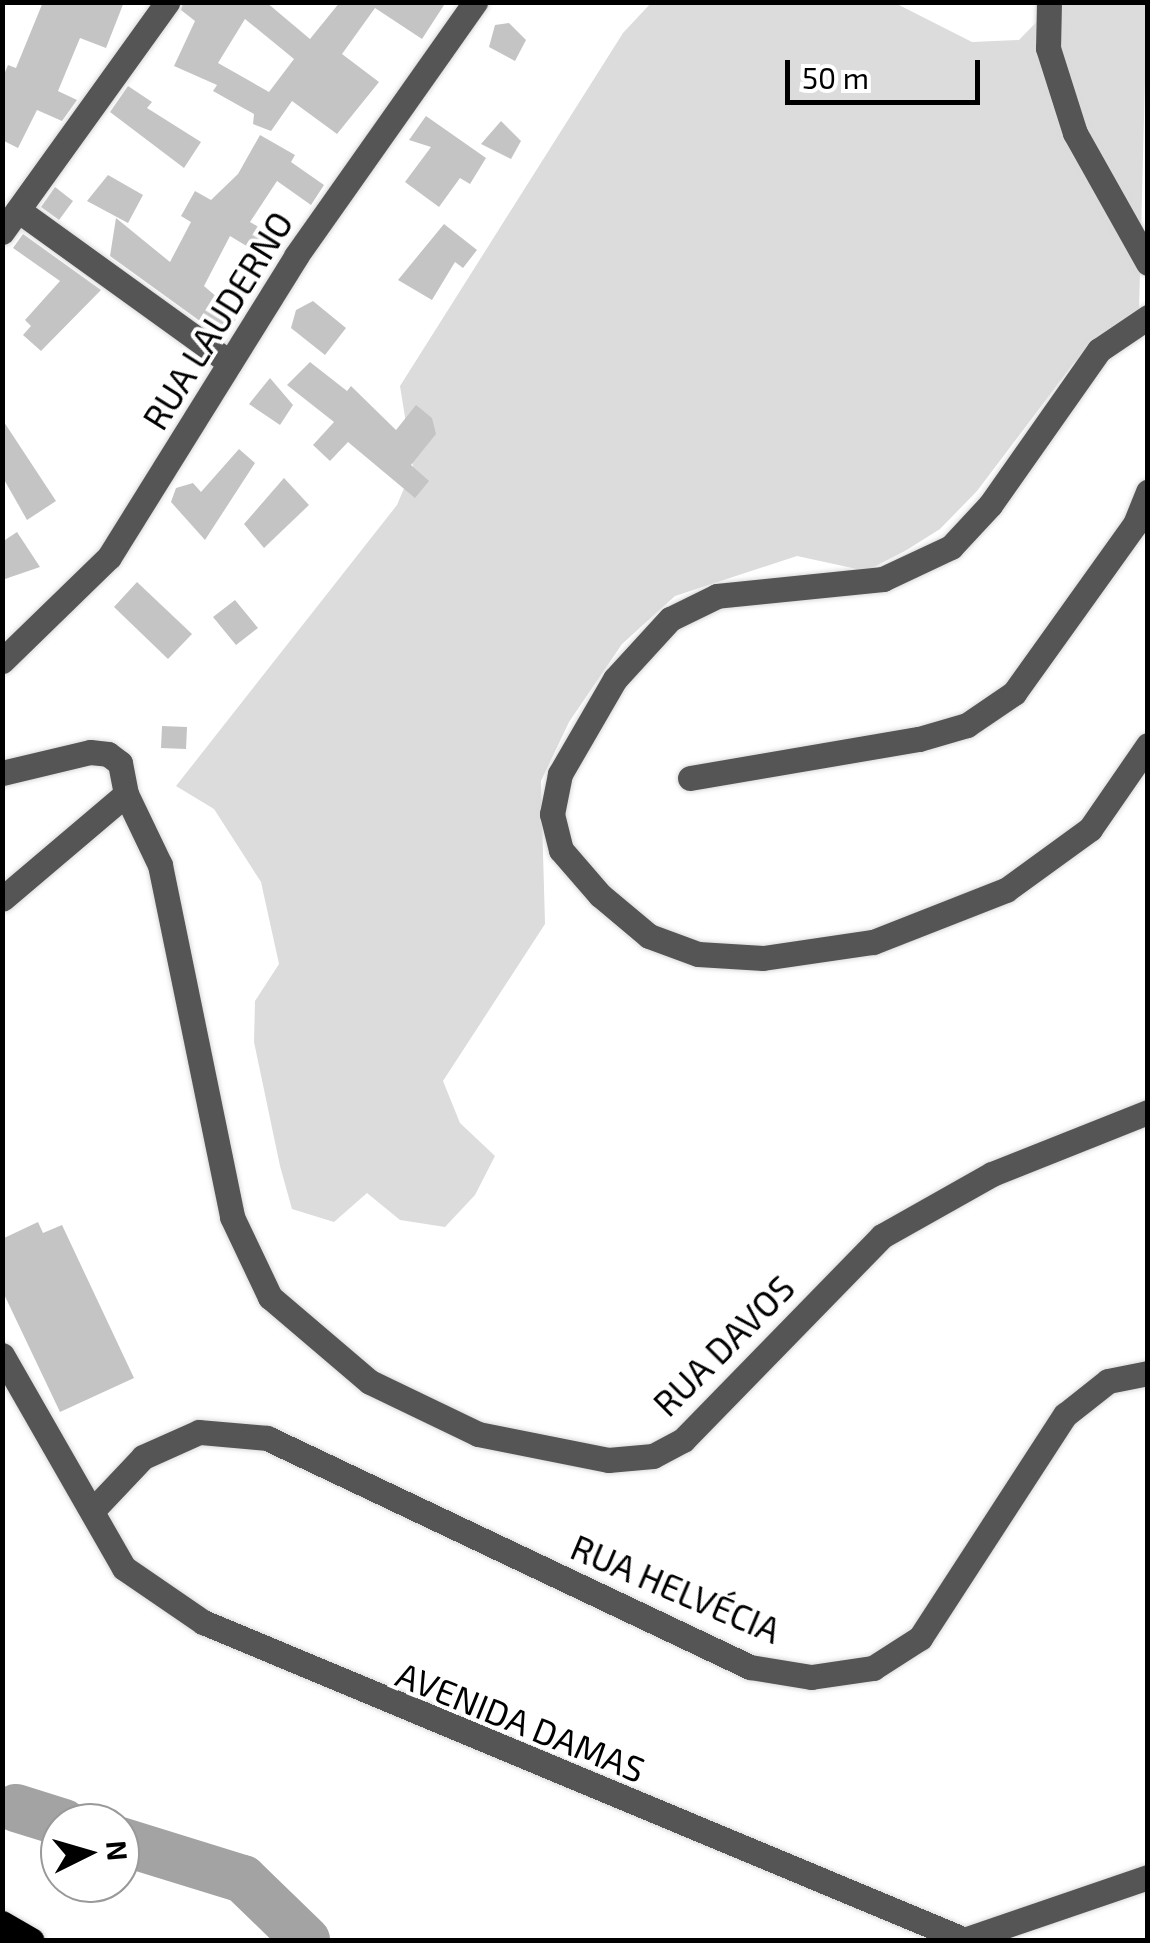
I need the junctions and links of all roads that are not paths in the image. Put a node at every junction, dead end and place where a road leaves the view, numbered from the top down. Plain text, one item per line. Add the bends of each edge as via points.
1 (167, 2) edge
2 (475, 2) edge
3 (1049, 2) edge
4 (18, 210) junction
5 (2, 232) edge
6 (1148, 263) edge
7 (1148, 317) edge
8 (230, 363) junction
9 (1148, 492) edge
10 (2, 661) edge
11 (1148, 746) edge
12 (2, 773) edge
13 (690, 778) dead end
14 (126, 794) junction
15 (2, 899) edge
16 (1148, 1112) edge
17 (2, 1355) edge
18 (1148, 1373) edge
19 (92, 1511) junction
20 (1148, 1877) edge
21 (2, 1923) edge
22 (31, 1940) edge
23 (964, 1940) edge

1 - 4 street
2 - 8 street, RUA LAUDERNO via 296,256
3 - 6 street via 1048,48 1075,133
4 - 5 street
4 - 8 street
7 - 11 street via 1099,350 990,505 951,546 882,579 717,596 670,618 615,678 560,774 552,814 562,850 600,895 650,936 698,954 763,958 873,942 1006,890 1090,829
8 - 10 street, RUA LAUDERNO via 109,556
9 - 13 street via 1135,524 1014,692 967,725
12 - 14 street, RUA DAVOS via 90,752 120,763
14 - 15 street
14 - 16 street, RUA DAVOS via 164,883 232,1217 270,1297 370,1382 478,1434 608,1460 652,1456 683,1440 882,1236 992,1174
17 - 19 street, AVENIDA DAMAS
18 - 19 street, RUA HELVÉCIA via 1108,1381 1065,1415 920,1638 873,1668 810,1677 750,1667 267,1438 199,1432 143,1457
19 - 23 street, AVENIDA DAMAS via 124,1568 202,1622
20 - 23 street
21 - 22 main road

